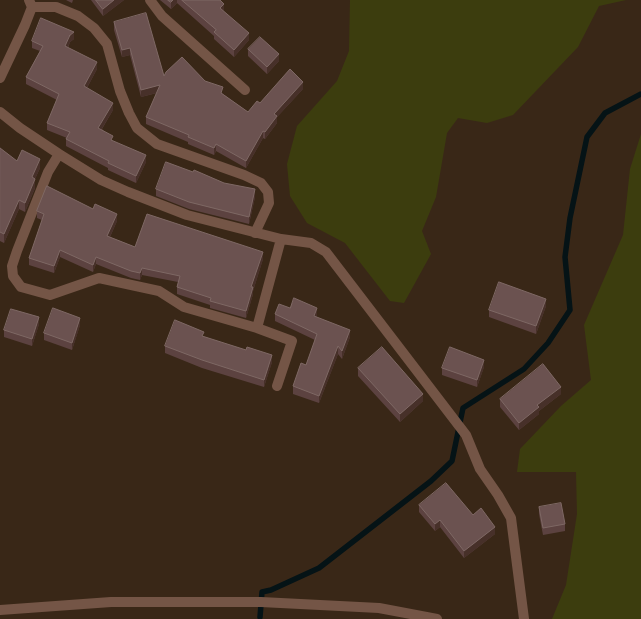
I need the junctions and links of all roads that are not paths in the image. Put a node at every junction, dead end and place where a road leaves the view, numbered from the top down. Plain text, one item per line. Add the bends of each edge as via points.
1 (150, 0) edge
2 (31, 4) edge
3 (0, 78) edge
4 (245, 90) dead end
5 (0, 112) edge
6 (59, 154) junction
7 (255, 233) junction
8 (281, 239) junction
9 (257, 328) junction
10 (277, 386) dead end
11 (0, 610) edge
12 (438, 619) edge
13 (524, 619) edge

1 - 4 street via 162,16
2 - 3 street via 25,25
2 - 7 street via 56,7 78,16 94,28 107,44 120,91 137,128 157,144 261,183 268,192 270,203
5 - 6 street
6 - 7 street via 101,180 128,192 187,215
6 - 9 street via 48,172 16,251 12,266 13,276 20,287 50,295 99,278 159,291 184,307
7 - 8 street
8 - 9 street
8 - 13 street via 311,243 326,252 466,435 480,469 511,518
9 - 10 street via 292,341
11 - 12 street via 111,602 261,602 379,608

